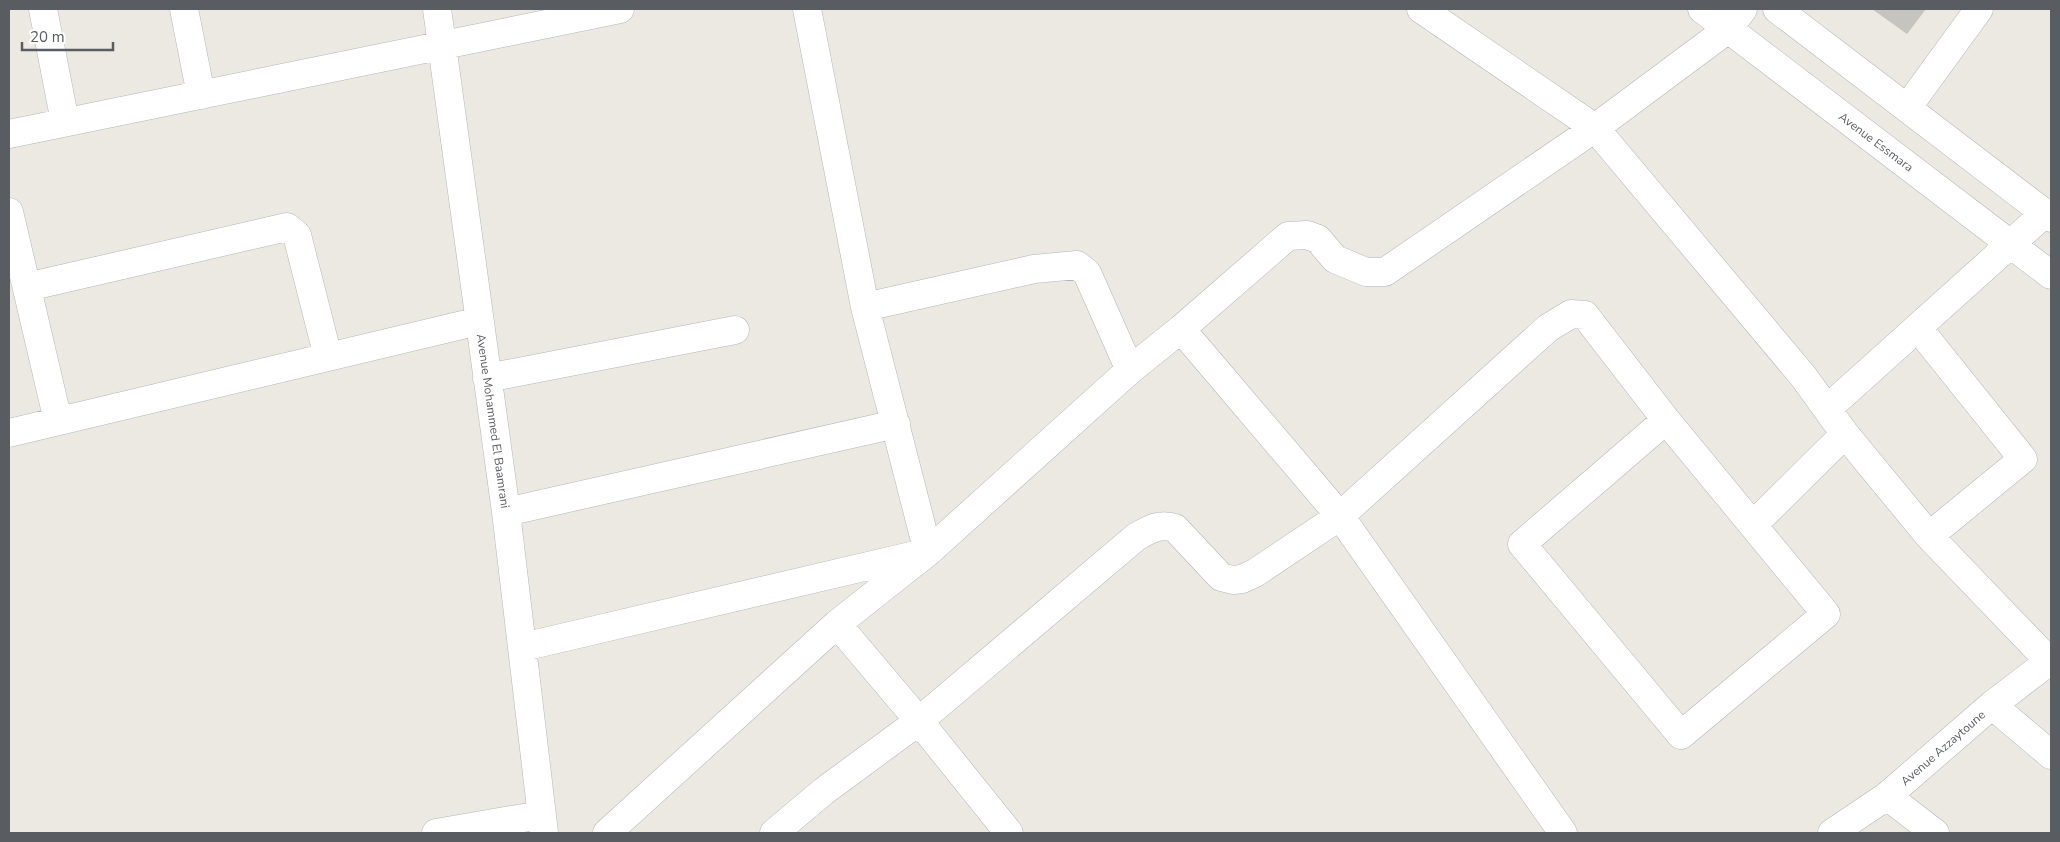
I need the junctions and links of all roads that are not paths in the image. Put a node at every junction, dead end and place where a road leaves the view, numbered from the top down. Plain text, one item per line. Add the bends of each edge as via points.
1 (43, 9) edge
2 (184, 9) edge
3 (436, 9) edge
4 (620, 9) edge
5 (807, 9) edge
6 (1423, 9) edge
7 (1702, 9) edge
8 (1777, 9) edge
9 (1979, 9) edge
10 (1735, 19) edge
11 (442, 45) junction
12 (201, 95) junction
13 (1907, 108) junction
14 (65, 122) junction
15 (1594, 128) junction
16 (9, 134) edge
17 (9, 212) edge
18 (2048, 216) edge
19 (2011, 244) junction
20 (2051, 275) edge
21 (26, 287) junction
22 (865, 307) junction
23 (479, 321) junction
24 (1918, 328) junction
25 (1181, 329) junction
26 (735, 330) dead end
27 (328, 357) junction
28 (1130, 370) junction
29 (487, 378) junction
30 (1827, 409) junction
31 (1666, 420) junction
32 (58, 421) junction
33 (896, 424) junction
34 (9, 433) edge
35 (1845, 434) junction
36 (506, 512) junction
37 (1340, 516) junction
38 (1753, 525) junction
39 (1930, 536) junction
40 (928, 552) junction
41 (837, 624) junction
42 (523, 647) junction
43 (2050, 661) edge
44 (1992, 705) junction
45 (919, 721) junction
46 (2051, 756) edge
47 (1887, 796) junction
48 (543, 824) edge
49 (1559, 832) edge
50 (436, 833) edge
51 (607, 833) edge
52 (774, 833) edge
53 (1009, 833) edge
54 (1832, 833) edge
55 (1935, 833) edge

1 - 14 street
2 - 12 street
3 - 11 street, Avenue Mohammed El Baamrani
4 - 11 street
5 - 22 street
6 - 15 street
7 - 10 street, Avenue Essmara
8 - 13 street
9 - 13 street
10 - 15 street
10 - 19 street, Avenue Essmara
11 - 12 street
11 - 23 street, Avenue Mohammed El Baamrani
12 - 14 street
13 - 18 street
14 - 16 street
15 - 25 street via 1385,272 1366,272 1335,259 1318,239 1307,235 1288,236
15 - 30 street via 1803,376
17 - 21 street
18 - 19 street
19 - 20 street, Avenue Essmara
19 - 24 street
21 - 27 street via 287,227 297,235
21 - 32 street
22 - 28 street via 1034,269 1077,265 1087,273
22 - 33 street
23 - 27 street
23 - 29 street, Avenue Mohammed El Baamrani
24 - 30 street
24 - 39 street via 2023,459
25 - 28 street
25 - 37 street
26 - 29 street
27 - 32 street
28 - 40 street
29 - 36 street, Avenue Mohammed El Baamrani
30 - 35 street
31 - 37 street via 1585,315 1571,314 1548,328
31 - 38 street
31 - 38 street via 1522,544 1681,735 1826,614
32 - 34 street
33 - 36 street
33 - 40 street
35 - 38 street
35 - 39 street
36 - 42 street, Avenue Mohammed El Baamrani
37 - 45 street via 1255,573 1233,580 1221,577 1175,528 1166,525 1151,528 1136,537
37 - 49 street
39 - 43 street
40 - 41 street
40 - 42 street
41 - 45 street
41 - 51 street
42 - 48 street, Avenue Mohammed El Baamrani
43 - 44 street, Avenue Azzaytoune
44 - 46 street
44 - 47 street, Avenue Azzaytoune
45 - 52 street via 824,791
45 - 53 street
47 - 54 street, Avenue Azzaytoune
47 - 55 street
48 - 50 street

